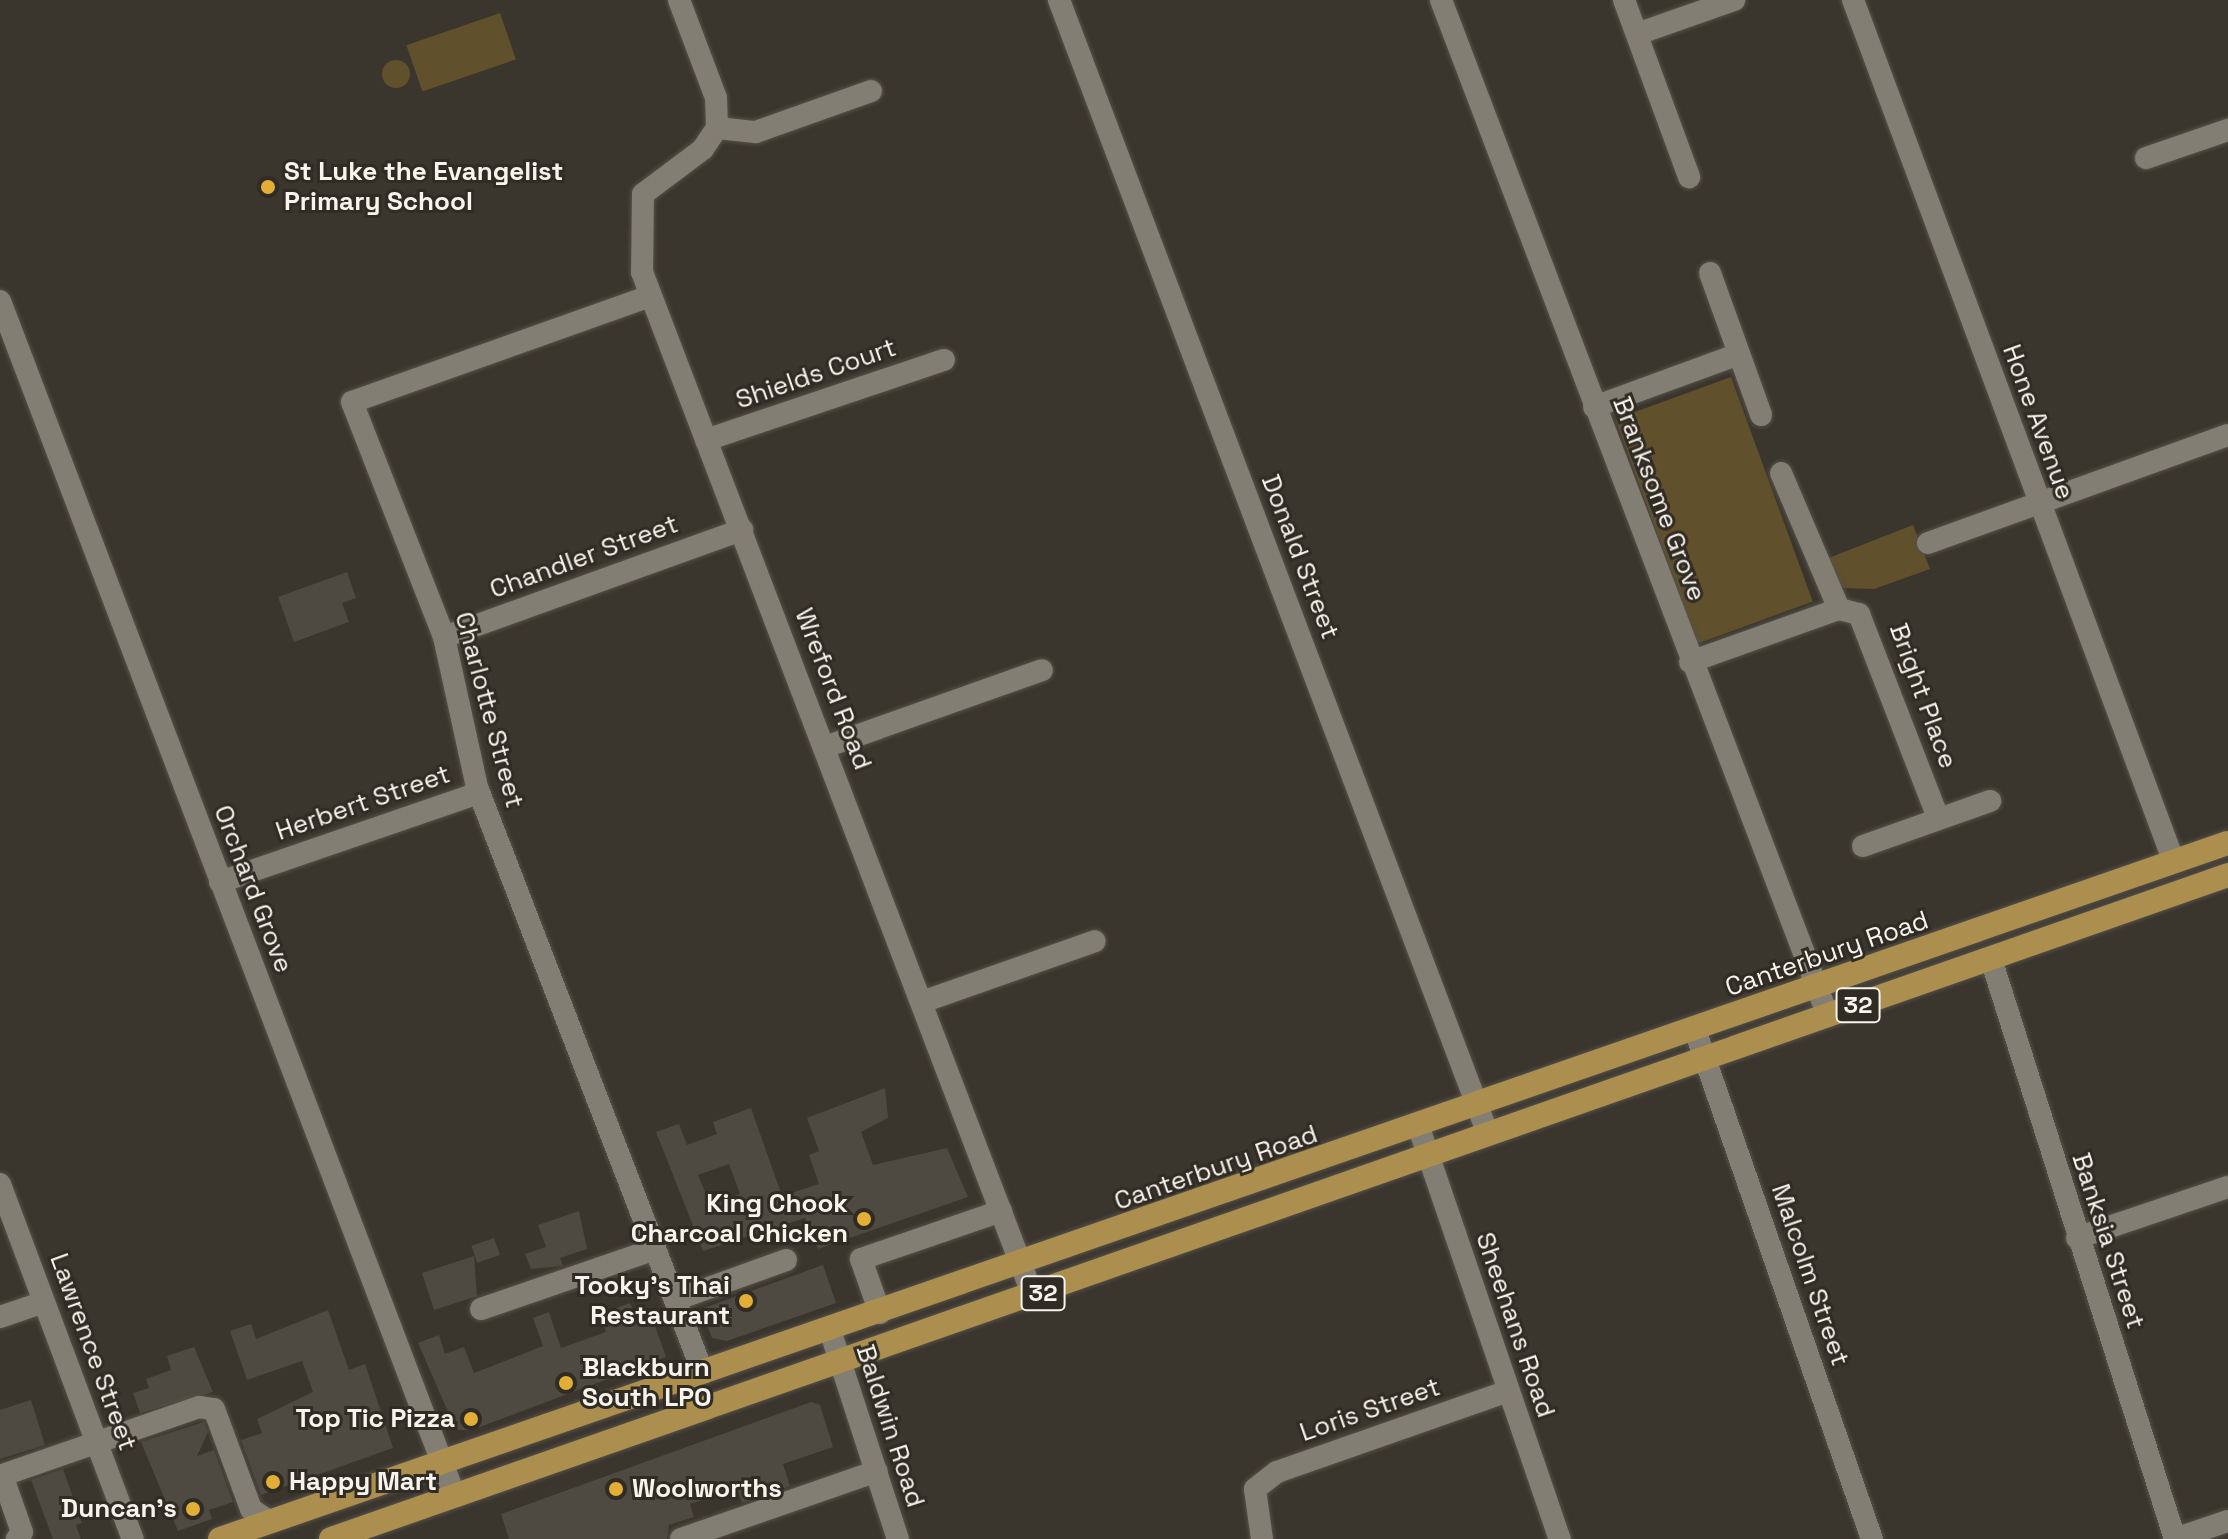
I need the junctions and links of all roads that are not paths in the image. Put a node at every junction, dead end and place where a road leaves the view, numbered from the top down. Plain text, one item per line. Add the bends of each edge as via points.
1 (679, 0) edge
2 (1059, 0) edge
3 (1441, 0) edge
4 (1624, 0) edge
5 (1734, 0) edge
6 (1853, 0) edge
7 (1637, 34) junction
8 (871, 91) dead end
9 (717, 128) junction
10 (2228, 130) edge
11 (2146, 158) dead end
12 (1689, 177) dead end
13 (1710, 273) dead end
14 (650, 296) junction
15 (0, 301) edge
16 (1739, 354) junction
17 (944, 360) dead end
18 (1594, 407) junction
19 (1761, 415) dead end
20 (2228, 435) edge
21 (706, 440) junction
22 (1781, 473) dead end
23 (2038, 503) junction
24 (742, 530) junction
25 (1928, 543) dead end
26 (1839, 609) junction
27 (444, 637) junction
28 (1690, 662) junction
29 (1042, 670) dead end
30 (825, 747) junction
31 (479, 793) junction
32 (1990, 801) dead end
33 (1938, 818) junction
34 (2228, 843) edge
35 (1863, 846) dead end
36 (2174, 862) junction
37 (2228, 875) edge
38 (220, 882) junction
39 (1095, 941) dead end
40 (1991, 959) junction
41 (1817, 988) junction
42 (922, 1002) junction
43 (1828, 1016) junction
44 (1695, 1030) junction
45 (1705, 1059) junction
46 (1478, 1107) junction
47 (1419, 1128) junction
48 (1488, 1134) junction
49 (1428, 1156) junction
50 (0, 1184) edge
51 (2228, 1187) edge
52 (1001, 1211) junction
53 (2077, 1238) junction
54 (655, 1249) junction
55 (786, 1260) dead end
56 (1022, 1264) junction
57 (1033, 1296) junction
58 (675, 1300) junction
59 (44, 1302) junction
60 (481, 1309) dead end
61 (880, 1313) junction
62 (0, 1317) edge
63 (830, 1330) junction
64 (841, 1364) junction
65 (703, 1373) junction
66 (1508, 1391) junction
67 (96, 1442) junction
68 (443, 1462) junction
69 (877, 1471) junction
70 (1, 1475) edge
71 (455, 1496) junction
72 (2228, 1521) edge
73 (275, 1533) edge
74 (17, 1539) edge
75 (133, 1539) edge
76 (220, 1539) edge
77 (331, 1539) edge
78 (681, 1539) edge
79 (898, 1539) edge
80 (1262, 1539) edge
81 (1560, 1539) edge
82 (1872, 1539) edge
83 (2175, 1539) edge

1 - 9 street via 716,98
2 - 46 street, Donald Street
3 - 18 street, Branksome Grove
4 - 7 street
5 - 7 street
6 - 23 street, Hone Avenue
7 - 12 street
8 - 9 street via 767,130
9 - 14 street, Wreford Road via 703,149 643,194 637,238
10 - 11 street
13 - 16 street
14 - 21 street, Wreford Road
14 - 27 street, Charlotte Street via 352,402
15 - 38 street, Orchard Grove
16 - 18 street
16 - 19 street
17 - 21 street, Shields Court
18 - 28 street, Branksome Grove
20 - 23 street
21 - 24 street, Wreford Road
22 - 26 street
23 - 25 street
23 - 36 street, Hone Avenue
24 - 27 street, Chandler Street
24 - 30 street, Wreford Road
26 - 28 street
26 - 33 street, Bright Place via 1859,614 1869,627
27 - 31 street, Charlotte Street
28 - 41 street, Branksome Grove
29 - 30 street
30 - 42 street, Wreford Road
31 - 38 street, Herbert Street
31 - 54 street, Charlotte Street
32 - 33 street
33 - 35 street
34 - 36 main road, Canterbury Road / 32
36 - 41 main road, Canterbury Road / 32
37 - 40 main road, 32
38 - 68 street, Orchard Grove
39 - 42 street
40 - 43 main road, 32
40 - 53 street, Banksia Street
41 - 43 street, Branksome Grove
41 - 44 main road, Canterbury Road / 32
42 - 52 street, Wreford Road
43 - 45 main road, 32
44 - 45 street, Malcolm Street
44 - 46 main road, Canterbury Road / 32
45 - 48 main road, 32
45 - 82 street, Malcolm Street
46 - 47 main road, Canterbury Road / 32
46 - 48 street, Donald Street
47 - 49 street, Sheehans Road
47 - 56 main road, Canterbury Road / 32
48 - 49 main road, 32
49 - 57 main road, 32
49 - 66 street, Sheehans Road
50 - 59 street, Lawrence Street
51 - 53 street
52 - 56 street, Wreford Road
52 - 61 street via 861,1259
53 - 83 street, Banksia Street
54 - 58 street, Charlotte Street
54 - 60 street
55 - 58 street
56 - 57 street, Wreford Road
56 - 61 main road, Canterbury Road / 32
57 - 64 main road, 32
58 - 65 street, Charlotte Street
59 - 62 street
59 - 67 street, Lawrence Street
61 - 63 main road, Canterbury Road / 32
63 - 64 street, Baldwin Road
63 - 65 main road, Canterbury Road / 32
64 - 69 street, Baldwin Road
64 - 71 main road, 32
65 - 68 main road, Canterbury Road / 32
66 - 80 street, Loris Street via 1277,1472 1255,1489
66 - 81 street, Sheehans Road
67 - 70 street
67 - 73 street via 214,1409 251,1509
67 - 75 street, Lawrence Street
68 - 71 street, Orchard Grove
68 - 73 main road, Canterbury Road / 32
69 - 78 street
69 - 79 street, Baldwin Road
70 - 74 street via 22,1532
71 - 77 main road, 32
72 - 83 street
73 - 76 main road, Canterbury Road / 32

